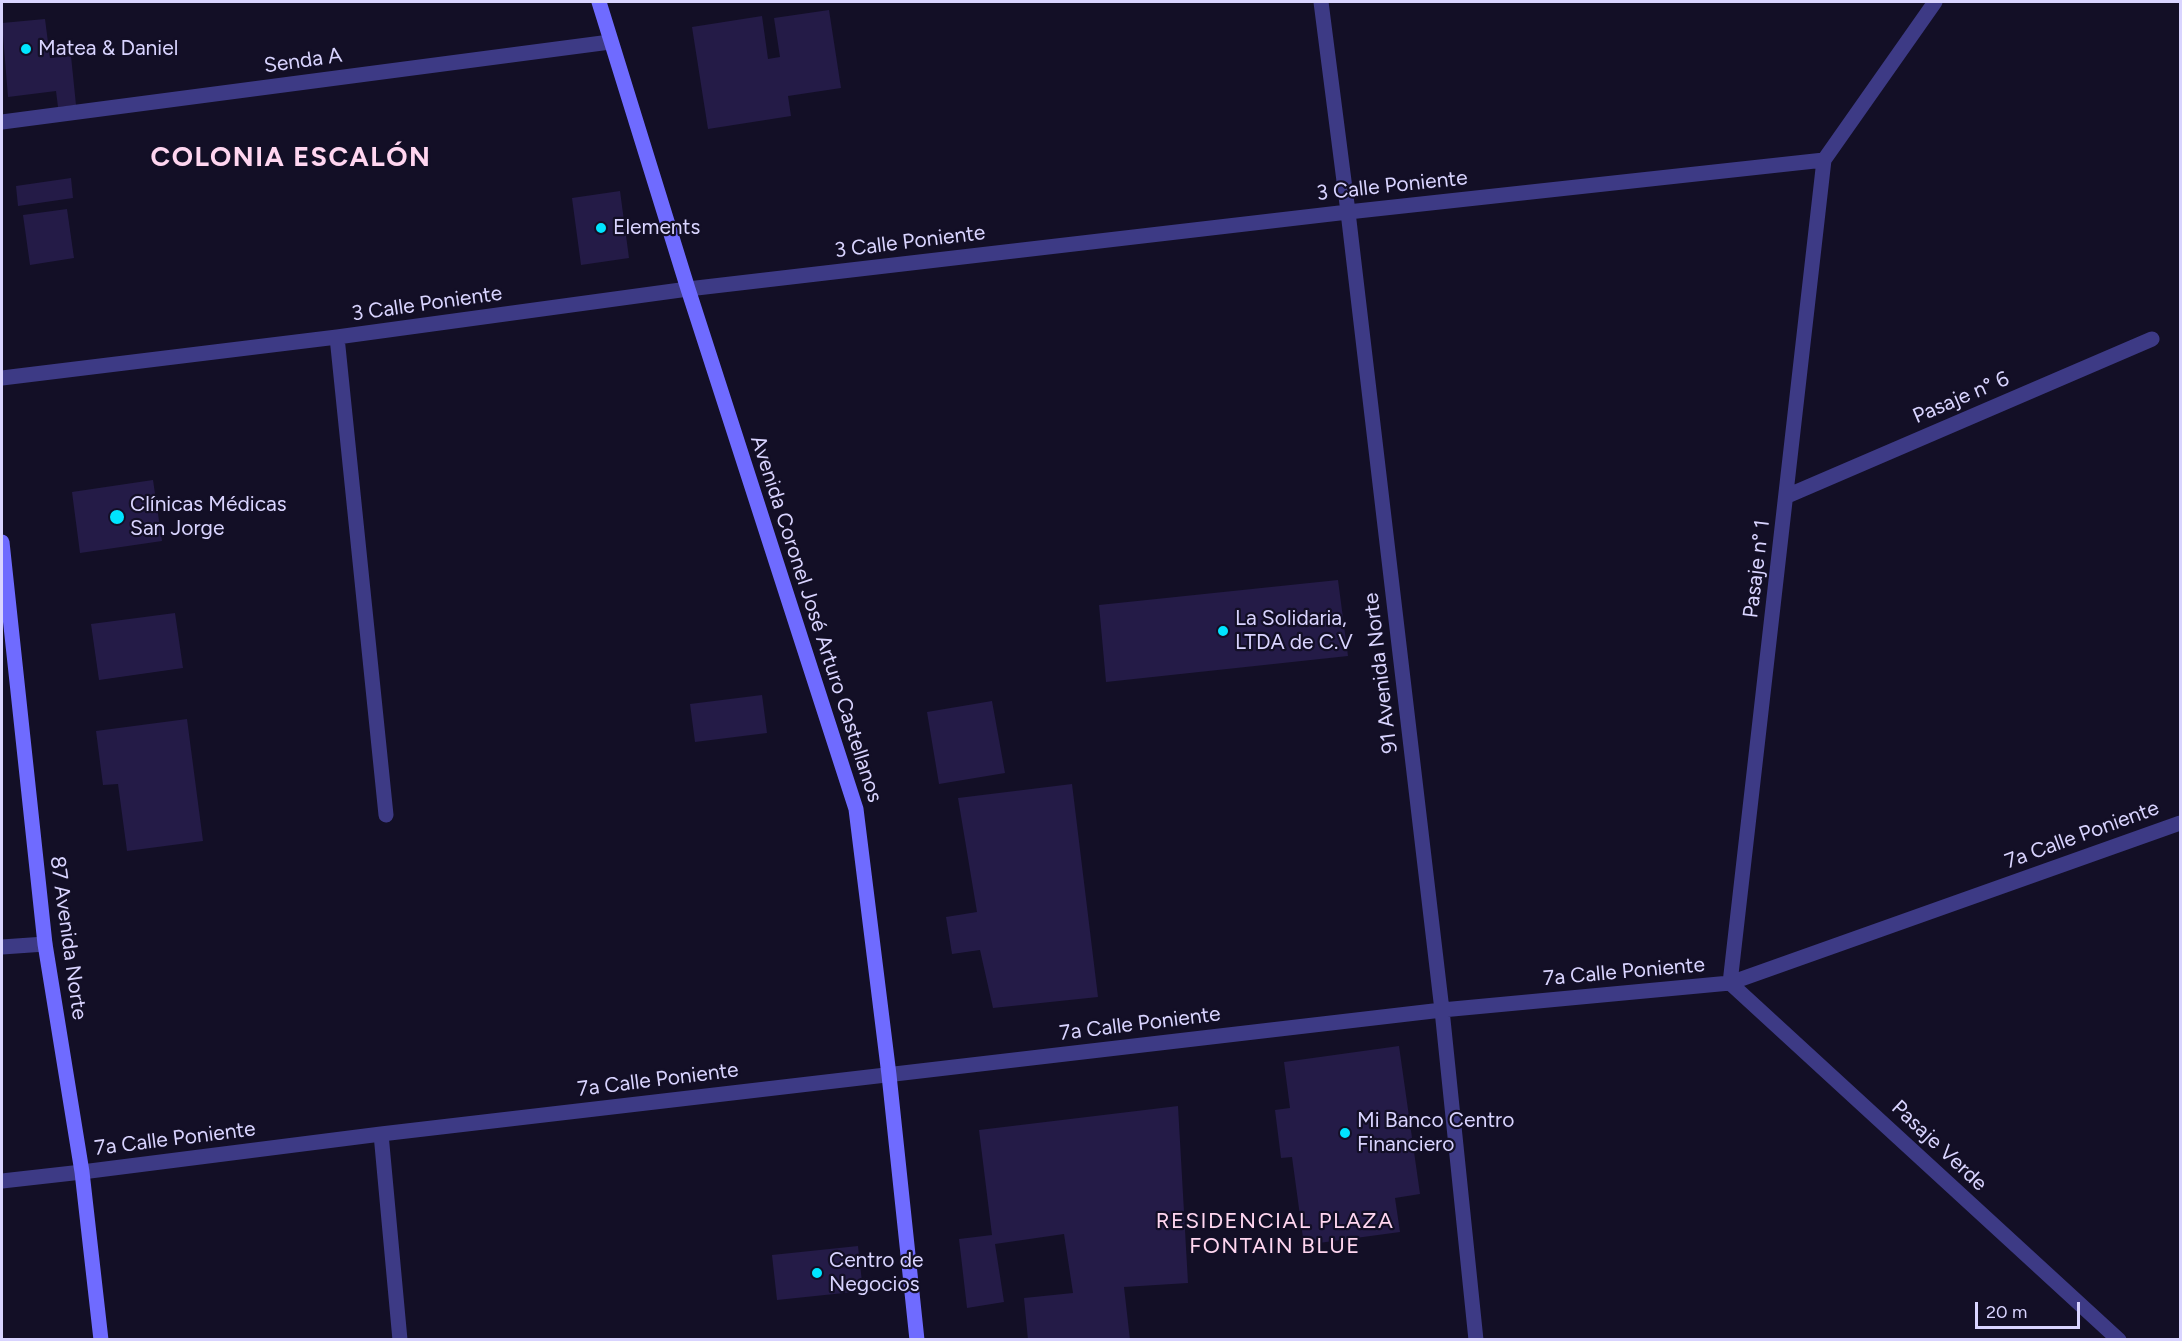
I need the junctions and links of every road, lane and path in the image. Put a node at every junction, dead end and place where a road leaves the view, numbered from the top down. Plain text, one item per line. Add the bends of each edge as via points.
1 (599, 2) edge
2 (1321, 2) edge
3 (1935, 2) edge
4 (610, 42) junction
5 (2, 122) edge
6 (1824, 160) junction
7 (1348, 212) junction
8 (688, 289) junction
9 (337, 337) junction
10 (2152, 339) dead end
11 (2, 378) edge
12 (1787, 496) junction
13 (2, 542) edge
14 (386, 815) dead end
15 (2181, 823) edge
16 (45, 944) junction
17 (2, 947) edge
18 (1730, 983) junction
19 (1442, 1010) junction
20 (889, 1075) junction
21 (381, 1134) junction
22 (82, 1172) junction
23 (2, 1181) edge
24 (101, 1340) edge
25 (400, 1340) edge
26 (917, 1340) edge
27 (1476, 1340) edge
28 (2119, 1340) edge

1 - 4 street, Avenida Coronel José Arturo Castellanos
2 - 7 street, 91 Avenida Norte
3 - 6 street
4 - 5 street, Senda A
4 - 8 street, Avenida Coronel José Arturo Castellanos
6 - 7 street, 3 Calle Poniente
6 - 12 street, Pasaje n° 1
7 - 8 street, 3 Calle Poniente
7 - 19 street, 91 Avenida Norte
8 - 9 street, 3 Calle Poniente
8 - 20 street, Avenida Coronel José Arturo Castellanos via 856,809
9 - 11 street, 3 Calle Poniente
9 - 14 street
10 - 12 street, Pasaje n° 6
12 - 18 street, Pasaje n° 1
13 - 16 street, 87 Avenida Norte
15 - 18 street, 7a Calle Poniente
16 - 17 street
16 - 22 street, 87 Avenida Norte
18 - 19 street, 7a Calle Poniente
18 - 28 street, Pasaje Verde
19 - 20 street, 7a Calle Poniente
19 - 27 street, 91 Avenida Norte
20 - 21 street, 7a Calle Poniente
20 - 26 street, Avenida Coronel José Arturo Castellanos
21 - 22 street, 7a Calle Poniente
21 - 25 street
22 - 23 street, 7a Calle Poniente
22 - 24 street, 87 Avenida Norte

